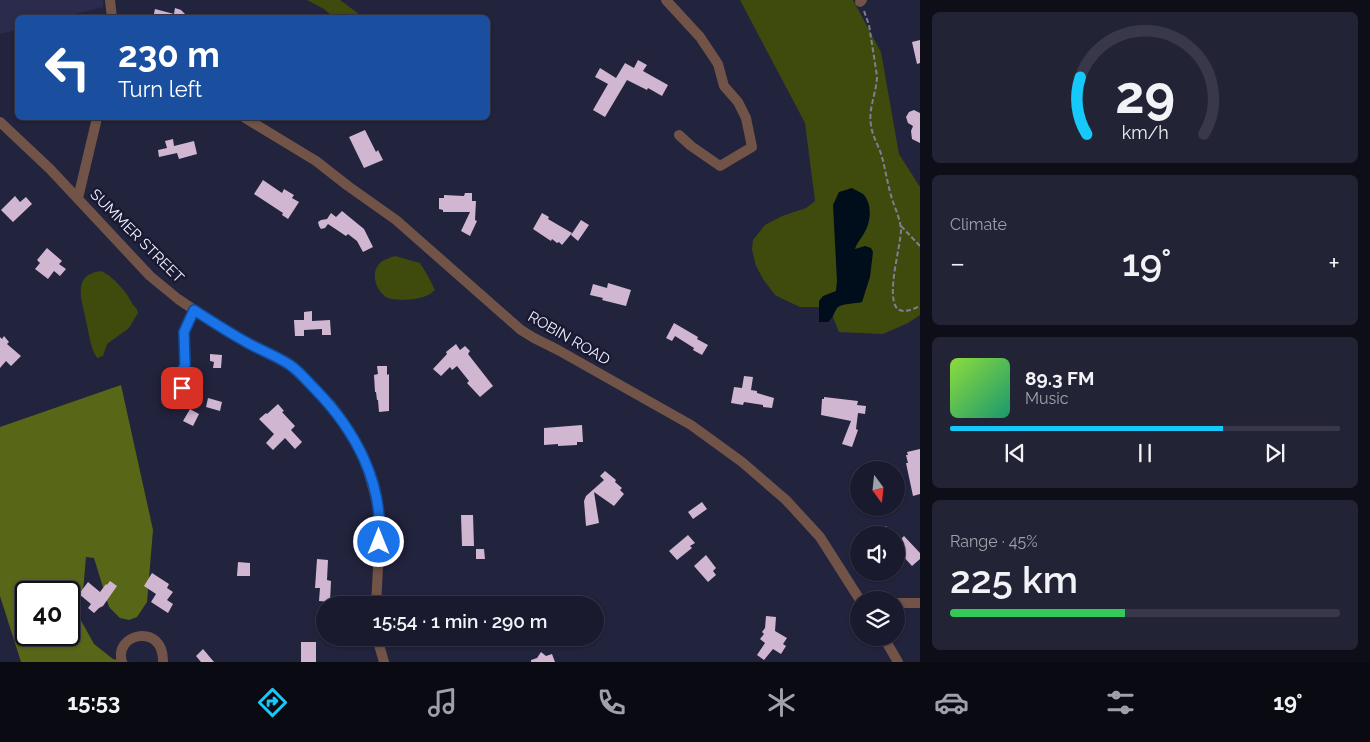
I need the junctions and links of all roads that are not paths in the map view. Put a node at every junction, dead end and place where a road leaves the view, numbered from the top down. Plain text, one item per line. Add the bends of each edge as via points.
1 (110, 0) edge
2 (666, 0) edge
3 (112, 15) edge
4 (97, 120) edge
5 (248, 120) edge
6 (1, 123) edge
7 (680, 135) dead end
8 (78, 198) junction
9 (194, 310) junction
10 (185, 399) dead end
11 (854, 591) edge
12 (376, 596) edge
13 (905, 602) edge
14 (920, 603) edge
15 (379, 646) edge
16 (889, 646) edge
17 (122, 662) edge
18 (162, 662) edge
19 (384, 662) edge
20 (898, 662) edge

1 - 3 street
2 - 7 street via 700,37 718,64 724,86 746,118 752,147 720,166
4 - 8 street
5 - 11 street, ROBIN ROAD via 316,161 396,220 521,330 691,425 742,462 786,500 820,537
6 - 8 street, SUMMER STREET
8 - 9 street, SUMMER STREET via 150,276
9 - 10 street via 184,332 185,365 179,378
9 - 12 street, SUMMER STREET via 290,365 346,424 366,463 378,506
13 - 14 street
15 - 19 street
16 - 20 street
17 - 18 street via 120,653 125,644 138,635 146,636 159,645

